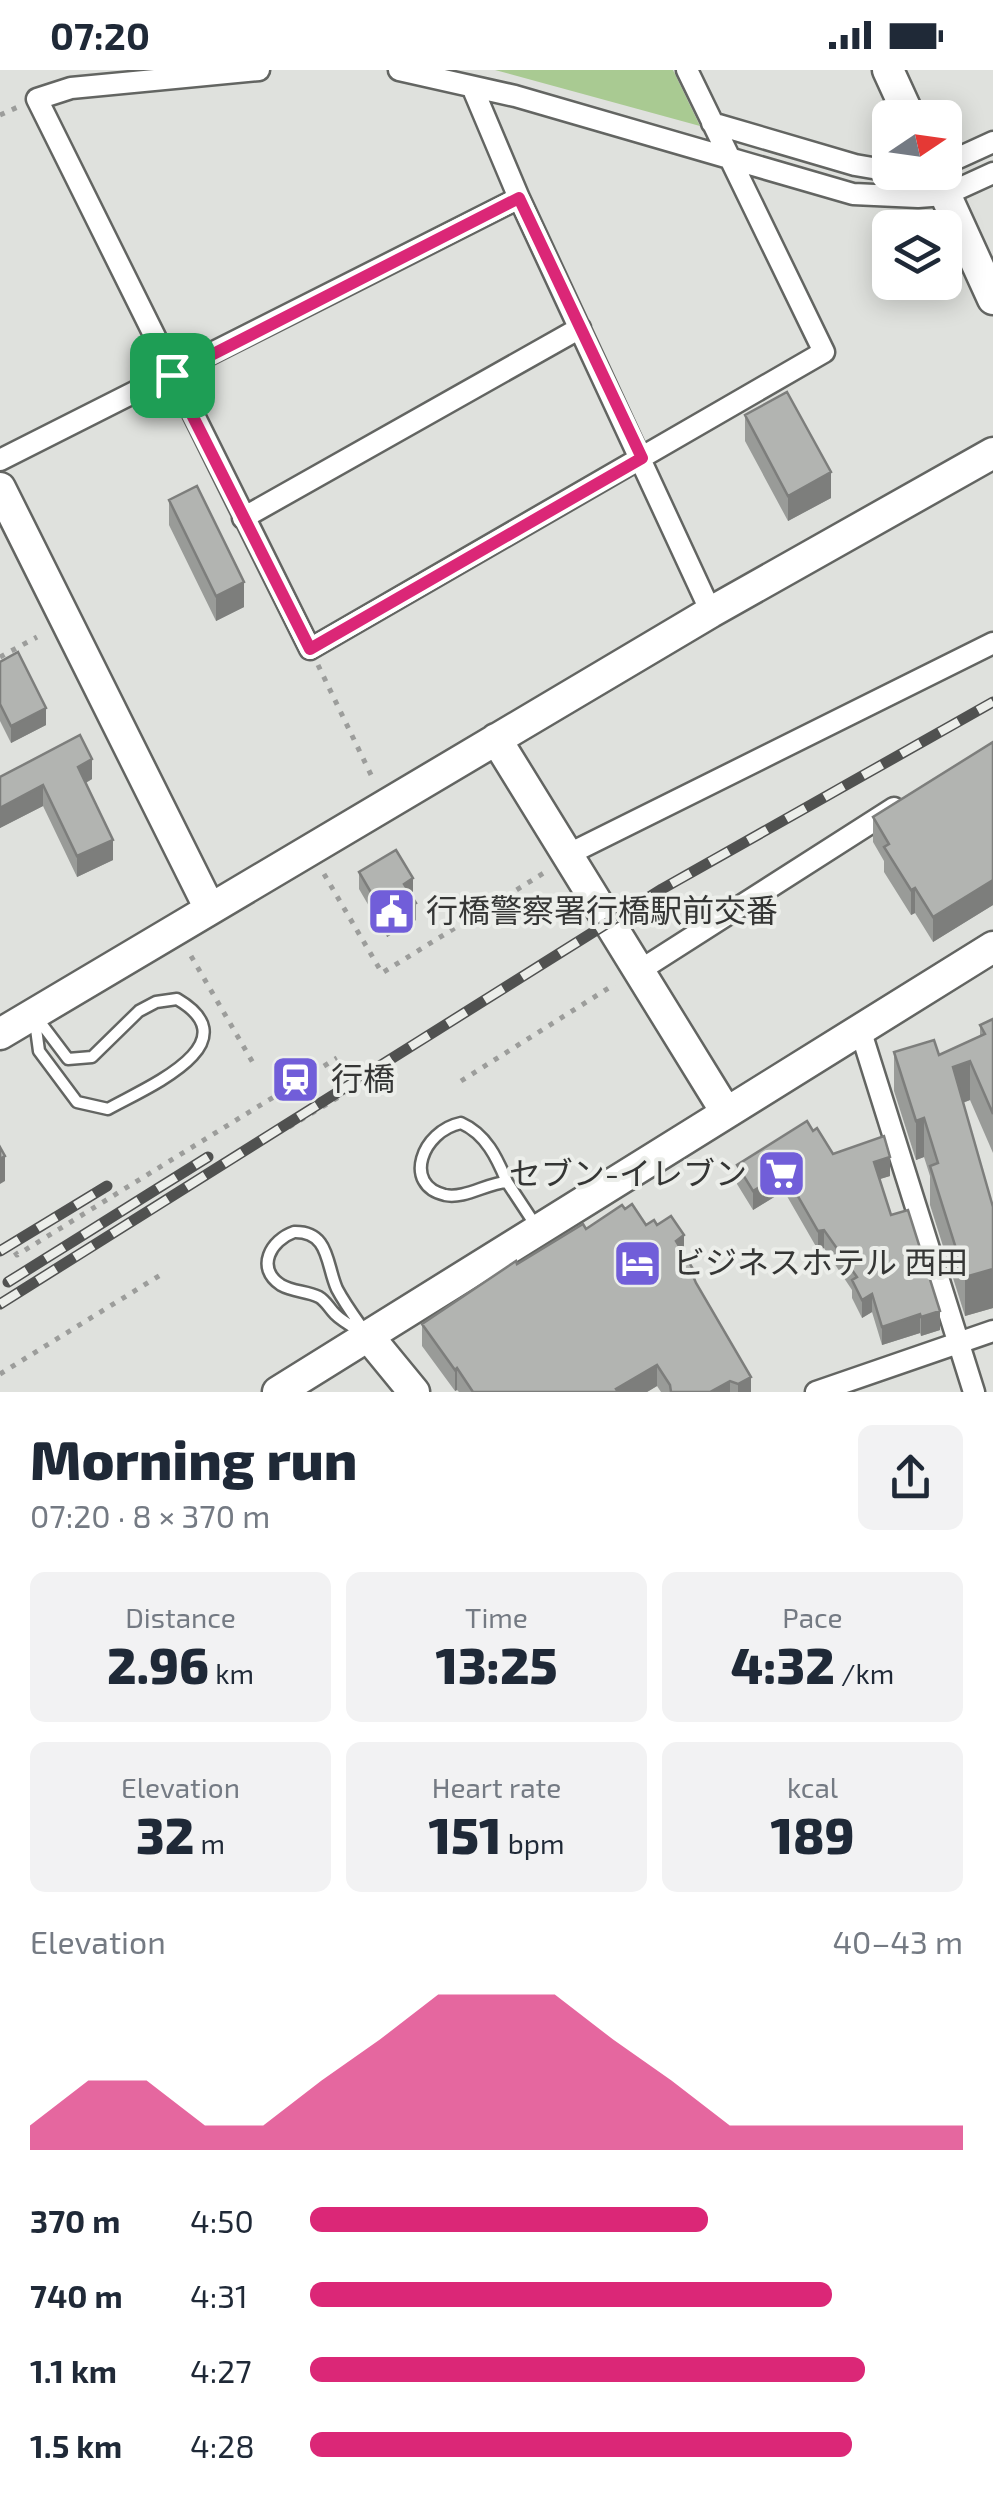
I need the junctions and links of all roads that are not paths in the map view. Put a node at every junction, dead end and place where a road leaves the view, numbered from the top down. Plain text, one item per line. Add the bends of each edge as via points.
1 (259, 70) edge
2 (399, 70) edge
3 (687, 70) edge
4 (888, 70) edge
5 (473, 88) junction
6 (902, 100) edge
7 (712, 123) junction
8 (993, 142) edge
9 (962, 156) edge
10 (729, 158) junction
11 (872, 169) edge
12 (993, 173) edge
13 (962, 179) edge
14 (930, 190) edge
15 (943, 190) edge
16 (519, 198) junction
17 (993, 299) edge
18 (580, 328) junction
19 (172, 375) junction
20 (993, 453) edge
21 (642, 458) junction
22 (0, 460) edge
23 (0, 488) edge
24 (243, 518) junction
25 (712, 612) junction
26 (993, 643) edge
27 (496, 740) junction
28 (912, 797) edge
29 (557, 863) junction
30 (210, 910) junction
31 (993, 947) edge
32 (627, 977) junction
33 (34, 1014) junction
34 (860, 1029) junction
35 (0, 1034) edge
36 (726, 1112) junction
37 (507, 1182) junction
38 (538, 1229) junction
39 (993, 1331) edge
40 (368, 1336) junction
41 (959, 1342) junction
42 (278, 1392) edge
43 (414, 1392) edge
44 (816, 1392) edge
45 (974, 1392) edge

1 - 19 street via 71,88 37,99
2 - 5 street
3 - 7 street
4 - 6 street
5 - 10 street
5 - 16 street
7 - 10 street
7 - 11 street
8 - 9 street
10 - 14 street via 853,194 918,197
10 - 21 street via 824,352
12 - 13 street
15 - 17 street
16 - 18 street
16 - 19 street
18 - 21 street
18 - 24 street
19 - 22 street
19 - 24 street
20 - 25 street
21 - 24 street via 310,649
21 - 25 street
23 - 30 street
25 - 27 street
26 - 29 street
27 - 29 street
27 - 30 street
28 - 32 street
29 - 32 street
30 - 33 street
31 - 34 street
32 - 36 street
33 - 33 lane via 68,1059 92,1057 156,1002 177,999 189,1006 202,1036 185,1066 108,1108 77,1102 39,1051
33 - 35 street
34 - 36 street
34 - 41 street
36 - 38 street
37 - 37 lane via 463,1194 434,1190 421,1166 423,1148 438,1132 461,1124 480,1135
37 - 38 lane
38 - 40 street
39 - 41 street
40 - 40 lane via 317,1296 275,1281 268,1265 276,1241 303,1232 320,1242 338,1289
40 - 42 street
40 - 43 street
41 - 44 street
41 - 45 street

